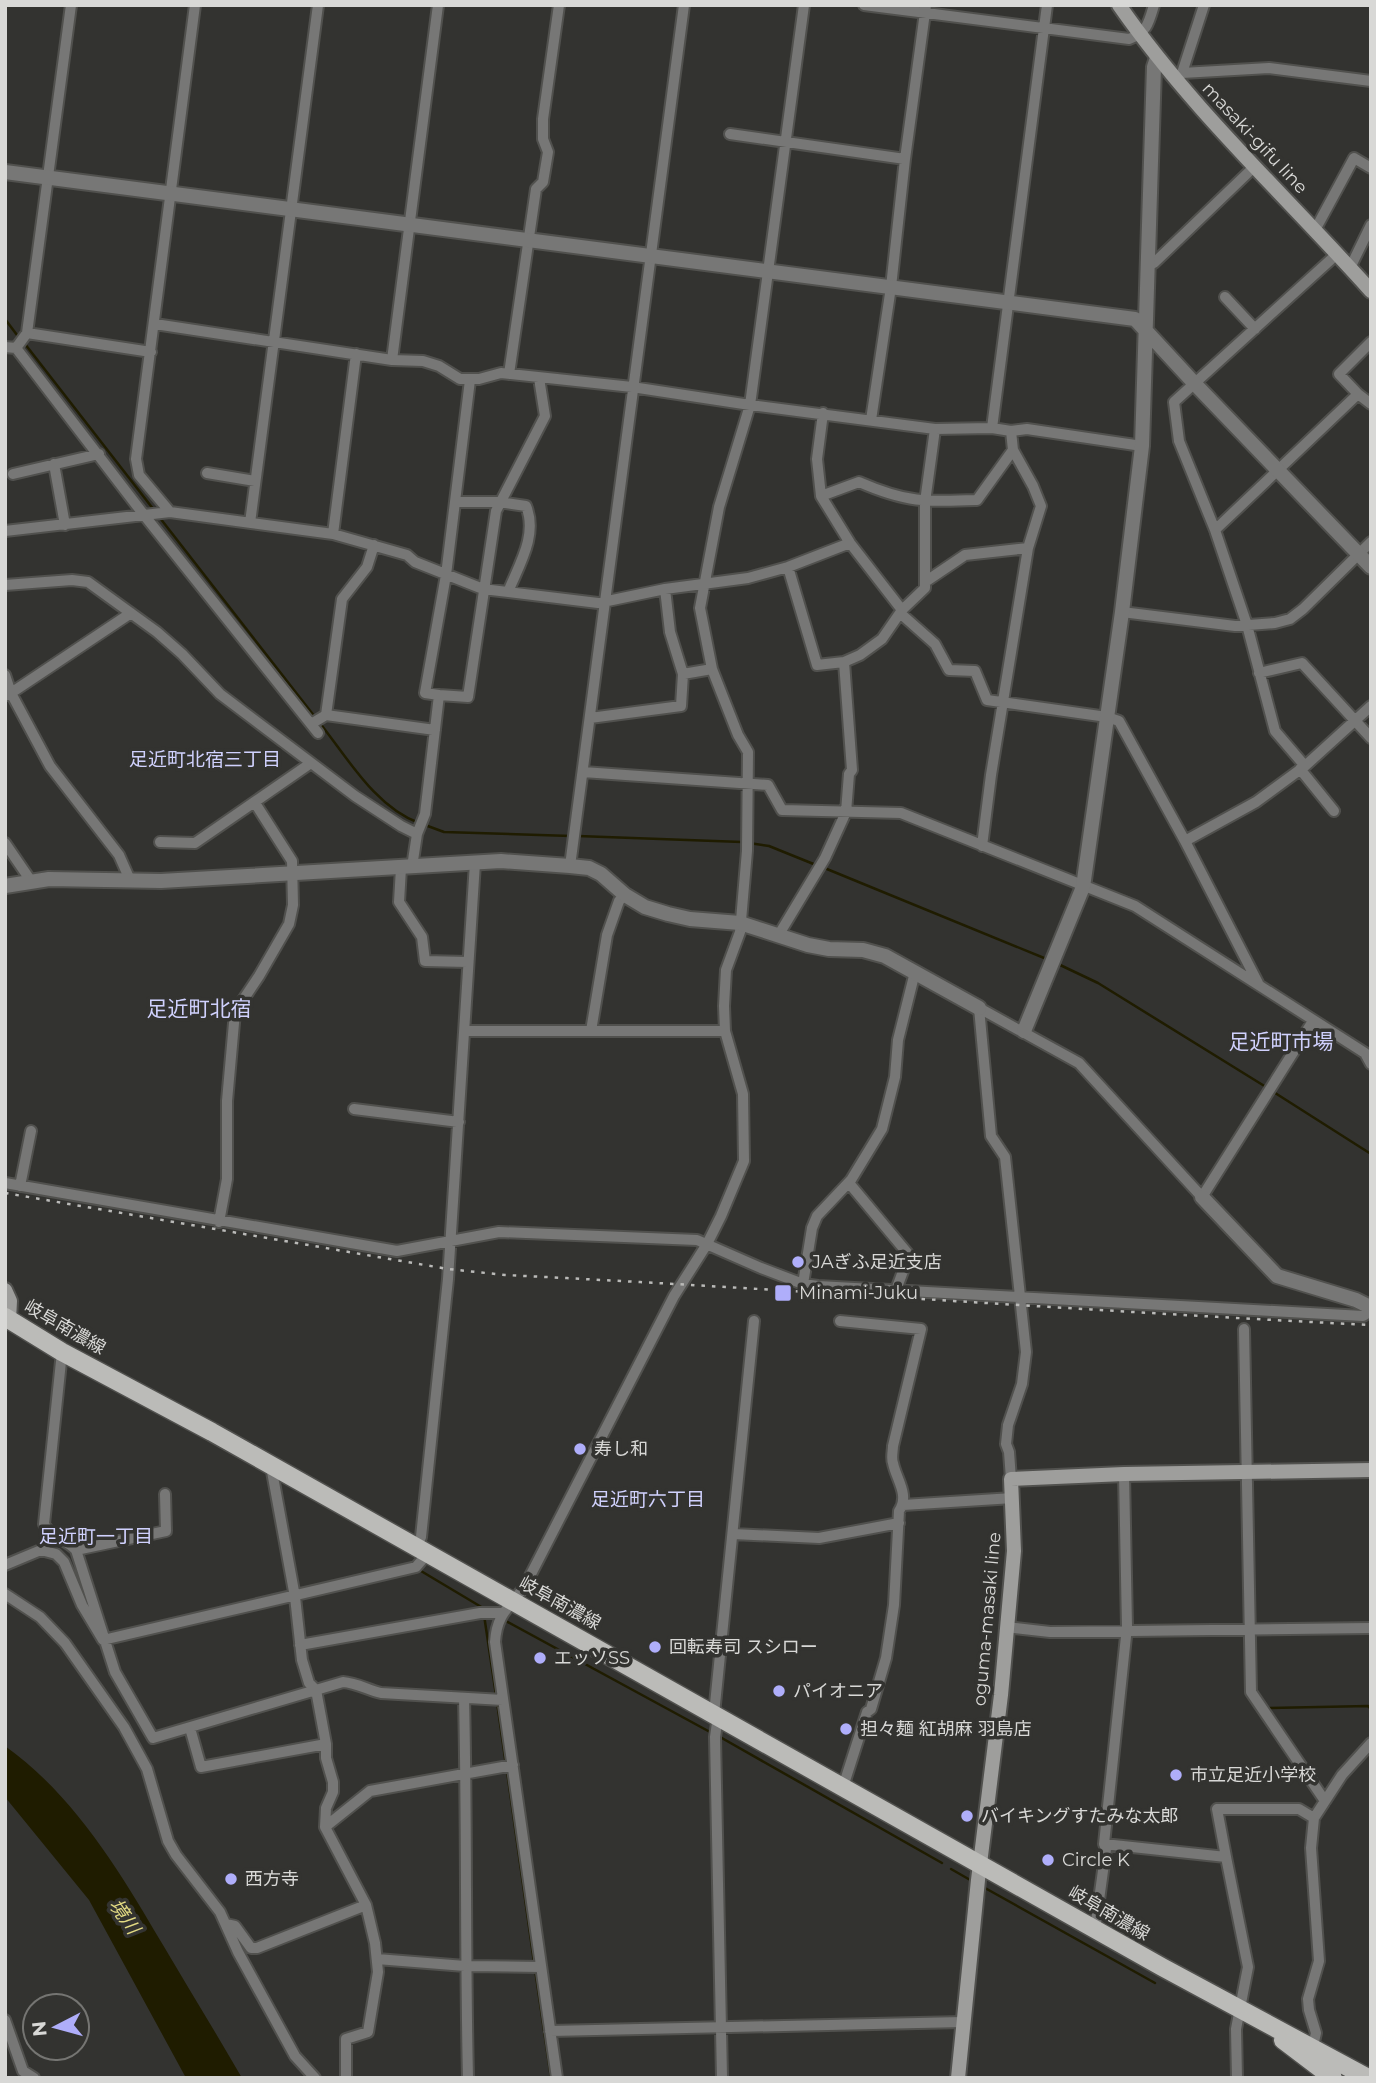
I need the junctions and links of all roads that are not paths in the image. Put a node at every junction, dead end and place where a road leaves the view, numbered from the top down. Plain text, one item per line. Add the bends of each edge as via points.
1 (71, 5) edge
2 (195, 5) edge
3 (318, 5) edge
4 (438, 5) edge
5 (559, 5) edge
6 (684, 5) edge
7 (804, 5) edge
8 (864, 5) edge
9 (1047, 5) edge
10 (1119, 5) edge
11 (1154, 5) edge
12 (1204, 5) edge
13 (926, 9) edge
14 (1044, 26) junction
15 (1140, 36) junction
16 (1157, 58) junction
17 (1178, 76) junction
18 (1371, 81) edge
19 (730, 134) dead end
20 (786, 141) junction
21 (905, 159) junction
22 (1254, 167) junction
23 (1371, 168) edge
24 (5, 172) edge
25 (49, 178) junction
26 (170, 193) junction
27 (292, 208) junction
28 (408, 224) junction
29 (1371, 225) edge
30 (1315, 230) junction
31 (529, 239) junction
32 (1337, 254) junction
33 (650, 256) junction
34 (1148, 264) junction
35 (1350, 268) junction
36 (769, 271) junction
37 (891, 287) junction
38 (1371, 290) edge
39 (1225, 297) dead end
40 (1007, 302) junction
41 (155, 324) junction
42 (1145, 327) junction
43 (1255, 329) junction
44 (27, 333) junction
45 (274, 342) junction
46 (1371, 342) edge
47 (11, 348) edge
48 (151, 352) junction
49 (356, 354) junction
50 (392, 360) junction
51 (509, 374) junction
52 (539, 378) junction
53 (470, 380) junction
54 (1195, 384) junction
55 (632, 387) junction
56 (1358, 394) junction
57 (1371, 404) edge
58 (750, 405) junction
59 (823, 413) junction
60 (872, 420) junction
61 (992, 428) junction
62 (935, 429) junction
63 (1011, 431) junction
64 (1142, 446) junction
65 (1013, 450) junction
66 (99, 454) junction
67 (54, 464) junction
68 (1277, 470) junction
69 (206, 473) dead end
70 (13, 474) dead end
71 (256, 481) junction
72 (821, 496) junction
73 (455, 502) junction
74 (499, 502) junction
75 (925, 502) junction
76 (170, 512) junction
77 (144, 515) junction
78 (250, 523) junction
79 (65, 525) junction
80 (1215, 530) junction
81 (5, 531) edge
82 (333, 534) junction
83 (1371, 542) edge
84 (850, 543) junction
85 (374, 545) junction
86 (1028, 548) junction
87 (1358, 554) junction
88 (788, 567) junction
89 (1371, 567) edge
90 (446, 575) junction
91 (925, 582) junction
92 (705, 583) junction
93 (5, 585) edge
94 (483, 589) junction
95 (665, 589) junction
96 (508, 592) junction
97 (605, 601) junction
98 (901, 612) junction
99 (1122, 612) junction
100 (131, 613) junction
101 (1247, 625) junction
102 (844, 662) junction
103 (712, 669) junction
104 (1259, 673) junction
105 (683, 674) junction
106 (5, 676) edge
107 (8, 694) edge
108 (439, 695) junction
109 (1002, 703) junction
110 (1371, 706) edge
111 (326, 715) junction
112 (1107, 717) junction
113 (590, 718) junction
114 (1355, 721) junction
115 (311, 723) junction
116 (435, 730) junction
117 (318, 733) dead end
118 (1371, 738) edge
119 (311, 763) junction
120 (1302, 767) junction
121 (583, 772) junction
122 (748, 782) junction
123 (255, 803) junction
124 (1334, 811) dead end
125 (846, 812) junction
126 (417, 834) junction
127 (1185, 841) junction
128 (160, 842) dead end
129 (5, 843) edge
130 (982, 846) junction
131 (475, 863) junction
132 (570, 866) junction
133 (406, 868) junction
134 (294, 874) junction
135 (130, 880) junction
136 (31, 881) junction
137 (5, 886) edge
138 (1083, 887) junction
139 (625, 895) junction
140 (740, 923) junction
141 (778, 936) junction
142 (468, 962) junction
143 (915, 972) junction
144 (1259, 986) junction
145 (979, 1007) junction
146 (1313, 1021) junction
147 (465, 1031) junction
148 (591, 1031) junction
149 (724, 1031) junction
150 (1024, 1031) junction
151 (1371, 1064) edge
152 (354, 1109) dead end
153 (459, 1122) junction
154 (31, 1131) dead end
155 (849, 1183) junction
156 (5, 1184) edge
157 (20, 1186) junction
158 (1202, 1197) junction
159 (219, 1222) junction
160 (450, 1242) junction
161 (707, 1244) junction
162 (803, 1284) junction
163 (5, 1290) edge
164 (895, 1290) junction
165 (1019, 1297) junction
166 (1371, 1311) edge
167 (7, 1318) edge
168 (754, 1321) dead end
169 (840, 1321) dead end
170 (1244, 1329) dead end
171 (62, 1352) junction
172 (271, 1466) junction
173 (1371, 1470) edge
174 (1246, 1472) junction
175 (1124, 1474) junction
176 (1011, 1479) junction
177 (164, 1494) dead end
178 (1013, 1497) junction
179 (903, 1505) junction
180 (899, 1523) junction
181 (733, 1534) junction
182 (76, 1550) junction
183 (422, 1550) junction
184 (5, 1565) edge
185 (5, 1594) edge
186 (295, 1597) junction
187 (507, 1607) junction
188 (1006, 1627) junction
189 (1371, 1628) edge
190 (1249, 1630) junction
191 (1126, 1632) junction
192 (103, 1640) junction
193 (300, 1645) junction
194 (316, 1689) junction
195 (464, 1698) junction
196 (503, 1700) junction
197 (716, 1715) junction
198 (190, 1728) junction
199 (1371, 1743) edge
200 (326, 1744) junction
201 (513, 1765) junction
202 (466, 1773) junction
203 (844, 1787) junction
204 (1325, 1801) junction
205 (1314, 1818) junction
206 (325, 1828) junction
207 (1104, 1844) junction
208 (1226, 1857) junction
209 (981, 1864) junction
210 (366, 1905) junction
211 (226, 1924) junction
212 (1095, 1929) junction
213 (377, 1959) junction
214 (465, 1966) junction
215 (541, 1967) junction
216 (1240, 2010) junction
217 (5, 2020) edge
218 (963, 2022) junction
219 (721, 2027) junction
220 (550, 2031) junction
221 (1313, 2046) junction
222 (34, 2078) edge
223 (315, 2078) edge
224 (346, 2078) edge
225 (468, 2078) edge
226 (557, 2078) edge
227 (722, 2078) edge
228 (958, 2078) edge
229 (1237, 2078) edge
230 (1333, 2078) edge
231 (1368, 2078) edge

1 - 25 street
2 - 26 street
3 - 27 street
4 - 28 street
5 - 31 street via 543,119 548,152 543,182 536,189
6 - 33 street
7 - 20 street
8 - 13 street
9 - 14 street
10 - 15 main road, masaki-gifu line
11 - 15 street
12 - 17 street
13 - 14 street
13 - 21 street
14 - 15 street via 1129,39
14 - 40 street
15 - 16 main road, masaki-gifu line
16 - 17 main road, masaki-gifu line
16 - 34 street
17 - 18 street via 1269,68
17 - 22 main road, masaki-gifu line
19 - 20 street
20 - 21 street
20 - 36 street
21 - 37 street
22 - 30 main road, masaki-gifu line
22 - 34 street
23 - 30 street via 1354,158
24 - 25 street
25 - 26 street
25 - 44 street
26 - 27 street
26 - 41 street
27 - 28 street
27 - 45 street
28 - 31 street
28 - 50 street
29 - 35 street
30 - 32 main road, masaki-gifu line
31 - 33 street
31 - 51 street
32 - 35 main road, masaki-gifu line
32 - 43 street
33 - 36 street
33 - 55 street
34 - 42 street
35 - 38 main road, masaki-gifu line
36 - 37 street
36 - 58 street
37 - 40 street
37 - 60 street
39 - 43 street
40 - 42 street via 1135,319
40 - 61 street
41 - 45 street
41 - 48 street
42 - 54 street
42 - 64 street
43 - 54 street
44 - 47 street
44 - 48 street
45 - 49 street
45 - 71 street
46 - 56 street via 1339,374
47 - 66 street
48 - 76 street via 136,459 139,475
49 - 50 street
49 - 82 street
50 - 53 street via 422,361
51 - 52 street
51 - 53 street
52 - 55 street
52 - 74 street via 545,416
53 - 73 street
54 - 68 street
54 - 80 street via 1174,402 1179,441
55 - 58 street
55 - 97 street
56 - 57 street
56 - 68 street
58 - 59 street
58 - 92 street via 719,507
59 - 60 street
59 - 72 street via 817,458
60 - 62 street
61 - 62 street
61 - 63 street
62 - 75 street
63 - 64 street via 1027,429
63 - 65 street
64 - 99 street
65 - 75 street via 977,500
65 - 86 street via 1041,506
66 - 67 street
66 - 77 street
67 - 70 street
67 - 79 street
68 - 80 street
68 - 87 street
69 - 71 street
71 - 78 street
72 - 75 street via 859,482
72 - 84 street
73 - 74 street
73 - 90 street
74 - 94 street
74 - 96 street via 526,506 530,516 529,541
75 - 91 street
76 - 77 street
76 - 78 street
77 - 79 street
77 - 115 street
78 - 82 street
79 - 81 street
80 - 101 street
82 - 85 street
83 - 87 street
84 - 88 street
84 - 98 street
85 - 90 street
85 - 111 street via 367,567 342,599
86 - 91 street via 965,555
86 - 109 street
87 - 89 street
87 - 101 street via 1290,618
88 - 92 street via 748,579
88 - 102 street via 817,665
90 - 94 street
90 - 108 street via 425,693
91 - 98 street via 925,588
92 - 95 street
92 - 103 street via 700,608
93 - 100 street via 88,582
94 - 96 street
94 - 108 street via 468,697
95 - 97 street
95 - 105 street via 670,632
96 - 97 street
97 - 113 street
98 - 102 street via 882,639
98 - 109 street via 935,643 948,670 975,671 987,700
99 - 101 street
99 - 112 street
100 - 107 street
100 - 119 street via 182,654 220,694
101 - 104 street
102 - 125 street via 852,770
103 - 105 street
103 - 122 street via 748,752
104 - 114 street via 1302,663
104 - 120 street via 1275,731
105 - 113 street via 681,706
106 - 107 street
107 - 135 street via 50,766 119,855
108 - 116 street
109 - 112 street
109 - 130 street
110 - 114 street
111 - 115 street
111 - 116 street
112 - 127 street via 1119,721
112 - 138 street
113 - 121 street
114 - 118 street
114 - 120 street
115 - 117 street
116 - 126 street via 425,814
119 - 123 street
119 - 126 street
120 - 124 street
120 - 127 street via 1256,802
121 - 122 street
121 - 132 street
122 - 125 street via 768,785 782,810
122 - 140 street
123 - 128 street via 195,843
123 - 134 street via 292,861
125 - 130 street via 901,813
125 - 141 street via 825,858
126 - 133 street
127 - 144 street
129 - 136 street
130 - 138 street
131 - 132 street
131 - 133 street
131 - 142 street
132 - 139 street via 601,874
133 - 134 street
133 - 142 street via 399,902 422,937 425,961
134 - 135 street
134 - 159 street via 289,924 235,1012 227,1101 228,1179
135 - 136 street
136 - 137 street
138 - 144 street via 1135,906
138 - 150 street
139 - 140 street via 645,907 690,919
139 - 148 street via 607,935
140 - 141 street
140 - 149 street via 726,970
141 - 143 street via 829,949 863,950
142 - 147 street
143 - 145 street
143 - 155 street via 882,1129
144 - 146 street
145 - 150 street
145 - 165 street via 991,1136 1005,1157
146 - 151 street via 1366,1053
146 - 158 street
147 - 148 street
147 - 153 street
148 - 149 street
149 - 161 street via 743,1094 744,1161
150 - 158 street via 1079,1063
152 - 153 street
153 - 160 street
154 - 157 street
155 - 162 street via 817,1216
155 - 164 street via 908,1255
156 - 157 street
157 - 159 street
158 - 166 street via 1277,1276 1356,1300
159 - 160 street via 397,1251
160 - 161 street via 499,1232
160 - 183 street
161 - 162 street
161 - 187 street via 674,1296 521,1593
162 - 164 street
163 - 167 main road via 10,1300
164 - 165 street
165 - 166 street via 1363,1315
165 - 176 street via 1026,1364 1006,1444
167 - 171 main road, 岐阜南濃線
168 - 181 street
169 - 179 street via 922,1329 893,1446 892,1462
170 - 174 street
171 - 172 main road, 岐阜南濃線
171 - 182 street via 44,1524 49,1533 67,1540
172 - 183 main road, 岐阜南濃線
172 - 186 street
173 - 174 main road
174 - 175 main road
174 - 190 street
175 - 176 main road
175 - 191 street
176 - 178 main road, oguma-masaki line
177 - 182 street via 166,1531
178 - 179 street
178 - 188 main road, oguma-masaki line via 1014,1551
179 - 180 street
180 - 181 street via 818,1538
180 - 203 street via 886,1658
181 - 197 street
182 - 192 street
183 - 186 street via 416,1567
183 - 187 main road, 岐阜南濃線
184 - 192 street via 41,1550 56,1553
185 - 211 street via 40,1617 65,1643 124,1727 147,1769 168,1840
186 - 192 street
186 - 193 street
187 - 193 street
187 - 196 street via 495,1630
187 - 197 main road, 岐阜南濃線
188 - 191 street
188 - 209 main road, oguma-masaki line
189 - 190 street
190 - 191 street
190 - 204 street via 1251,1692
191 - 207 street
192 - 198 street via 115,1672 153,1738
193 - 194 street via 309,1683
194 - 195 street via 343,1682 382,1693
194 - 198 street
194 - 200 street
195 - 196 street
195 - 202 street
196 - 201 street
197 - 203 main road, 岐阜南濃線
197 - 219 street
198 - 200 street via 201,1767
199 - 204 street
200 - 206 street via 333,1792
201 - 202 street
201 - 215 street
202 - 206 street via 370,1791
202 - 214 street
203 - 209 main road, 岐阜南濃線
204 - 205 street
205 - 208 street via 1299,1809 1217,1809
205 - 221 street via 1311,1848 1319,1961 1308,1999 1316,2033
206 - 210 street
207 - 208 street
207 - 212 street
208 - 216 street via 1248,1967
209 - 212 main road, 岐阜南濃線
209 - 218 main road, oguma-masaki line
210 - 211 street via 257,1948 251,1948 235,1927
210 - 213 street
211 - 223 street via 295,2056
212 - 216 main road, 岐阜南濃線
213 - 214 street
213 - 224 street via 368,2032 346,2039
214 - 215 street
214 - 225 street
215 - 220 street
216 - 221 main road, 岐阜南濃線
216 - 229 street
216 - 230 main road, 岐阜南濃線
217 - 222 street via 23,2071
218 - 219 street
218 - 228 main road, oguma-masaki line
219 - 220 street
219 - 227 street
220 - 226 street
221 - 231 main road, 岐阜南濃線

